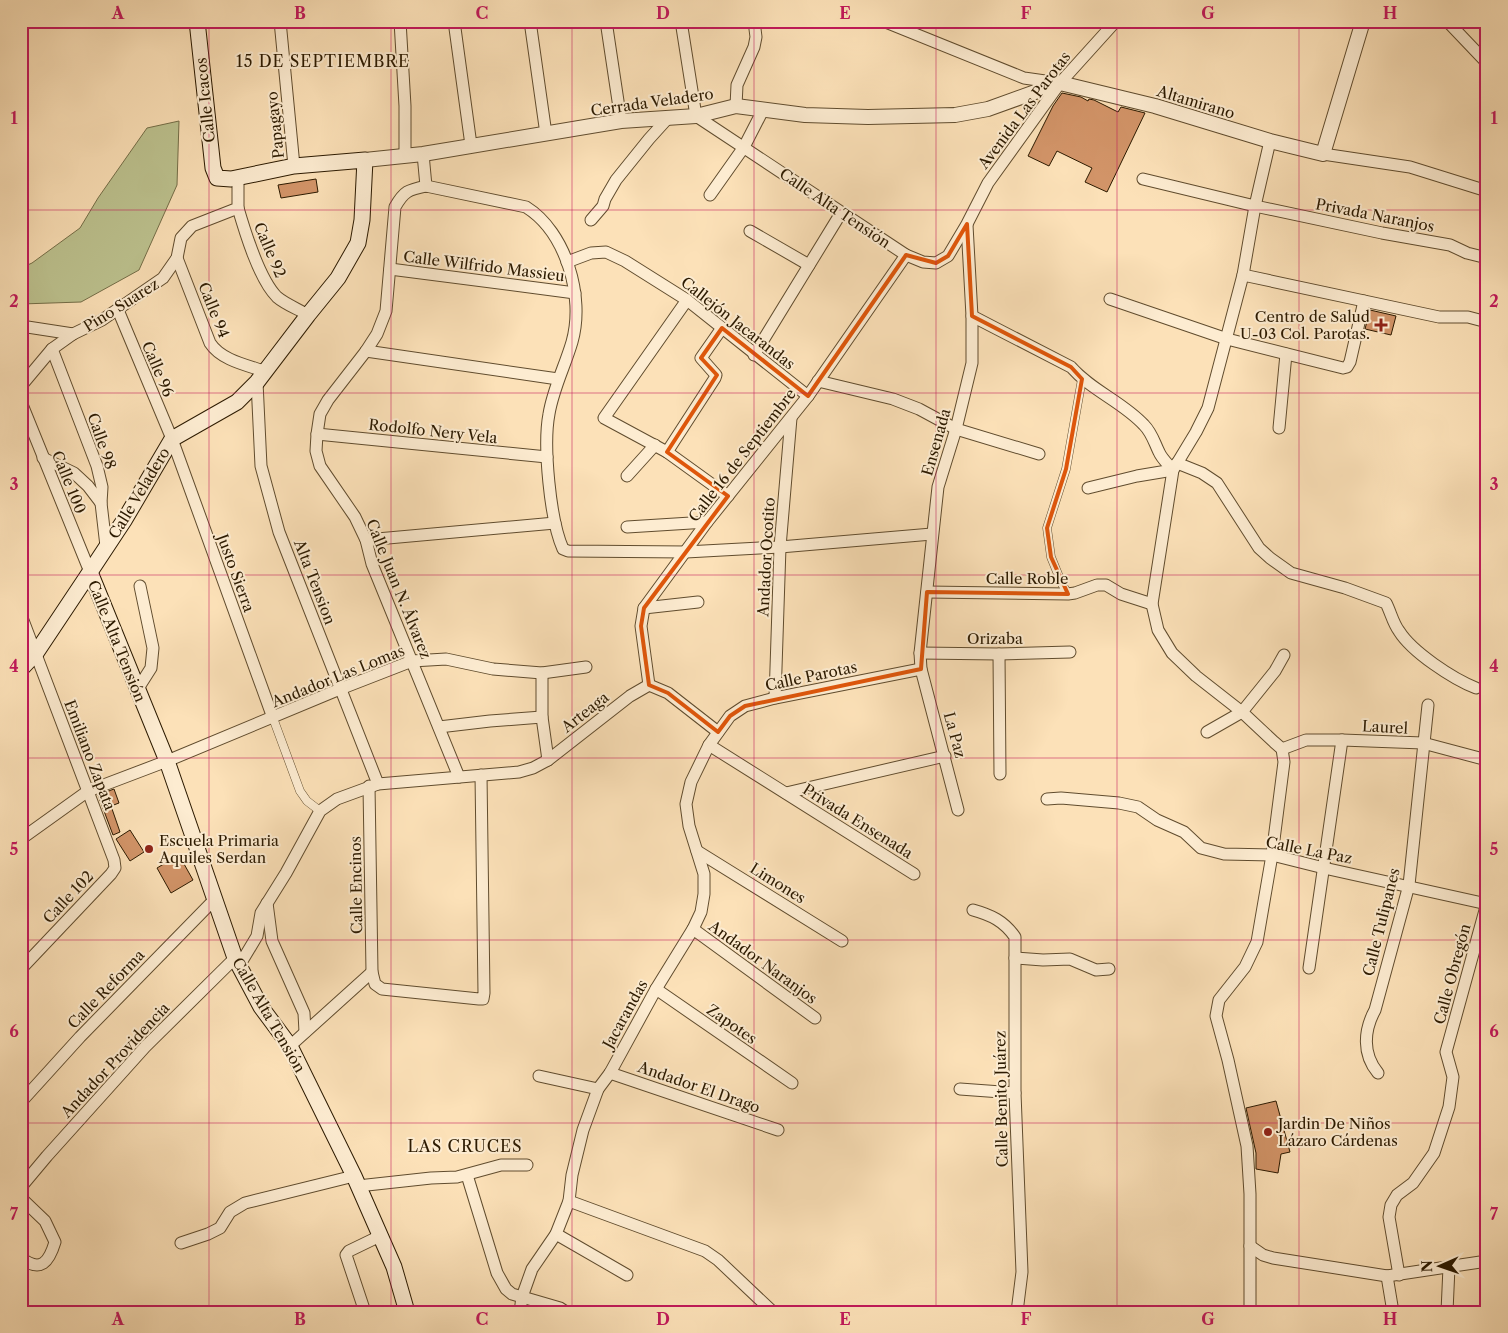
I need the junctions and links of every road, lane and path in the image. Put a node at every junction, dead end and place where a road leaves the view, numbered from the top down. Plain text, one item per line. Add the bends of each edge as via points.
1 (196, 21) edge
2 (280, 21) edge
3 (400, 21) edge
4 (454, 21) edge
5 (530, 21) edge
6 (606, 21) edge
7 (681, 21) edge
8 (754, 21) edge
9 (882, 21) edge
10 (1116, 21) edge
11 (1363, 21) edge
12 (1448, 21) edge
13 (1487, 63) edge
14 (1060, 83) junction
15 (736, 106) junction
16 (763, 110) junction
17 (696, 116) junction
18 (668, 118) junction
19 (621, 121) junction
20 (546, 134) junction
21 (1270, 141) junction
22 (471, 145) junction
23 (744, 147) junction
24 (423, 154) junction
25 (1323, 154) junction
26 (403, 156) junction
27 (371, 159) junction
28 (294, 166) junction
29 (238, 178) junction
30 (1143, 180) dead end
31 (426, 186) junction
32 (1487, 191) edge
33 (710, 196) dead end
34 (1256, 206) junction
35 (238, 208) junction
36 (841, 213) junction
37 (590, 220) dead end
38 (967, 224) junction
39 (750, 231) dead end
40 (906, 255) junction
41 (177, 258) junction
42 (1487, 258) edge
43 (567, 262) junction
44 (809, 265) junction
45 (390, 269) junction
46 (1243, 275) junction
47 (575, 293) junction
48 (1110, 298) dead end
49 (687, 300) junction
50 (1364, 301) junction
51 (118, 310) junction
52 (308, 315) junction
53 (972, 316) junction
54 (1487, 322) edge
55 (21, 326) edge
56 (722, 328) junction
57 (73, 334) junction
58 (1227, 339) junction
59 (52, 348) junction
60 (366, 352) junction
61 (1286, 354) junction
62 (754, 355) junction
63 (261, 377) junction
64 (558, 379) junction
65 (1082, 379) junction
66 (818, 381) junction
67 (21, 386) edge
68 (808, 396) junction
69 (21, 402) edge
70 (791, 418) junction
71 (1279, 428) dead end
72 (956, 429) junction
73 (317, 434) junction
74 (172, 439) junction
75 (655, 445) junction
76 (666, 452) junction
77 (1039, 454) dead end
78 (547, 457) junction
79 (43, 458) junction
80 (1175, 466) junction
81 (627, 476) dead end
82 (1088, 488) dead end
83 (728, 496) junction
84 (101, 502) junction
85 (707, 522) junction
86 (555, 523) junction
87 (627, 527) dead end
88 (932, 534) junction
89 (366, 540) junction
90 (106, 546) junction
91 (780, 547) junction
92 (686, 552) junction
93 (90, 572) junction
94 (140, 586) dead end
95 (927, 592) junction
96 (1068, 594) junction
97 (698, 602) dead end
98 (1152, 604) junction
99 (644, 608) junction
100 (21, 615) edge
101 (1070, 652) dead end
102 (36, 653) junction
103 (920, 653) junction
104 (999, 654) junction
105 (1284, 655) dead end
106 (412, 662) junction
107 (586, 667) dead end
108 (21, 669) edge
109 (921, 669) junction
110 (542, 674) junction
111 (648, 685) junction
112 (1476, 688) dead end
113 (340, 689) junction
114 (136, 690) junction
115 (775, 698) junction
116 (1428, 705) dead end
117 (1242, 712) junction
118 (542, 717) junction
119 (273, 718) junction
120 (439, 728) junction
121 (718, 732) junction
122 (1207, 732) dead end
123 (1342, 740) junction
124 (1423, 743) junction
125 (709, 745) junction
126 (1282, 750) junction
127 (945, 756) junction
128 (548, 760) junction
129 (1487, 760) edge
130 (166, 761) junction
131 (482, 774) junction
132 (1000, 774) dead end
133 (459, 777) junction
134 (373, 785) junction
135 (88, 791) junction
136 (786, 793) junction
137 (1047, 799) dead end
138 (958, 810) dead end
139 (320, 811) junction
140 (21, 839) edge
141 (697, 851) junction
142 (1272, 855) junction
143 (115, 868) joint
144 (1324, 868) junction
145 (914, 874) dead end
146 (1409, 886) junction
147 (215, 899) junction
148 (267, 903) junction
149 (1487, 903) edge
150 (973, 910) dead end
151 (693, 929) junction
152 (842, 941) dead end
153 (1015, 958) junction
154 (237, 962) junction
155 (1309, 968) dead end
156 (21, 969) edge
157 (1109, 969) dead end
158 (373, 978) junction
159 (656, 989) junction
160 (815, 1018) dead end
161 (305, 1032) junction
162 (290, 1046) junction
163 (610, 1073) junction
164 (1378, 1073) dead end
165 (539, 1076) dead end
166 (792, 1083) dead end
167 (598, 1089) junction
168 (960, 1089) dead end
169 (1015, 1093) junction
170 (21, 1102) edge
171 (778, 1130) dead end
172 (527, 1165) dead end
173 (467, 1175) junction
174 (356, 1181) junction
175 (21, 1187) edge
176 (21, 1198) edge
177 (569, 1201) junction
178 (556, 1234) junction
179 (380, 1236) junction
180 (182, 1243) dead end
181 (1250, 1246) junction
182 (21, 1258) edge
183 (1487, 1261) edge
184 (1450, 1267) junction
185 (627, 1275) dead end
186 (1393, 1276) junction
187 (522, 1297) junction
188 (365, 1312) edge
189 (407, 1312) edge
190 (520, 1312) edge
191 (566, 1312) edge
192 (773, 1312) edge
193 (1017, 1312) edge
194 (1250, 1312) edge
195 (1393, 1312) edge
196 (1447, 1312) edge

1 - 29 main road, Calle Icacos via 213,168 218,178
2 - 28 street, Papagayo
3 - 26 street via 405,106
4 - 22 street
5 - 20 street
6 - 19 street
7 - 17 street
8 - 15 street via 754,47 736,85
9 - 14 street via 1024,78
10 - 14 street, Avenida Las Parotas
11 - 25 street
12 - 13 street
14 - 16 street, Cerrada Veladero via 988,109 955,115 868,117
14 - 21 street, Altamirano via 1155,106
14 - 38 street, Avenida Las Parotas via 988,183
15 - 16 street, Cerrada Veladero
15 - 17 street, Cerrada Veladero
16 - 23 street
17 - 18 street, Cerrada Veladero
17 - 23 street, Calle Alta Tensión
18 - 19 street, Cerrada Veladero
18 - 37 street via 616,180 603,206
19 - 20 street, Cerrada Veladero
20 - 22 street, Cerrada Veladero
21 - 25 street, Altamirano
21 - 34 street
22 - 24 street, Cerrada Veladero
23 - 33 street
23 - 36 street, Calle Alta Tensión
24 - 26 street, Cerrada Veladero
24 - 31 street
25 - 32 street via 1410,168
26 - 27 street, Cerrada Veladero
27 - 28 main road
27 - 52 main road, Calle Veladero via 358,243 338,278
28 - 29 main road
29 - 35 street
30 - 34 street
31 - 43 street via 526,207 537,214 553,234
31 - 45 street, Calle Juan N. Álvarez via 406,192 395,207
34 - 42 street, Privada Naranjos via 1450,245
34 - 46 street
35 - 41 street, Pino Suarez via 192,226 181,238
35 - 52 street, Calle 92 via 268,287 279,299
36 - 40 street, Calle Alta Tensión
36 - 44 street
38 - 40 street, Calle Alta Tensión via 948,256 936,263
38 - 53 street, Ensenada
39 - 44 street
40 - 66 street, Calle 16 de Septiembre
41 - 51 street, Pino Suarez via 163,278
41 - 63 street, Calle 94 via 214,350
43 - 47 street
43 - 49 street, Callejón Jacarandas via 591,253 606,252
44 - 62 street
45 - 47 street, Calle Wilfrido Massieu
45 - 60 street, Calle Juan N. Álvarez via 386,311
46 - 50 street
46 - 58 street
47 - 64 street via 577,314 572,341
48 - 58 street
49 - 56 street, Callejón Jacarandas
49 - 75 street via 604,418
50 - 54 street via 1439,317 1468,317
50 - 61 street via 1347,367
51 - 57 street, Pino Suarez
51 - 74 street, Calle 96
52 - 63 main road, Calle Veladero
53 - 65 street via 1071,367
53 - 72 street, Ensenada via 972,363
55 - 57 street
56 - 62 street, Callejón Jacarandas
56 - 76 street via 701,358 715,372 715,378
57 - 59 street, Pino Suarez
58 - 61 street
58 - 80 street via 1208,408
59 - 67 street, Pino Suarez
59 - 84 street, Calle 98 via 96,466 102,487
60 - 64 street
60 - 73 street, Calle Juan N. Álvarez via 328,400 320,414
61 - 71 street
62 - 68 street, Callejón Jacarandas
63 - 74 main road, Calle Veladero via 237,402
63 - 113 street, Alta Tension via 261,466 279,532
64 - 78 street via 548,416
65 - 80 street via 1144,425 1164,461
65 - 96 street via 1066,469 1048,528 1051,557
66 - 68 street, Calle 16 de Septiembre
66 - 72 street via 893,399
68 - 70 street, Calle 16 de Septiembre
69 - 79 street, Calle 100
70 - 83 street, Calle 16 de Septiembre
70 - 91 street, Andador Ocotito
72 - 77 street
72 - 88 street, Ensenada via 938,487
73 - 78 street, Rodolfo Nery Vela
73 - 89 street, Calle Juan N. Álvarez via 316,451 320,466 355,517
74 - 90 main road, Calle Veladero
74 - 119 street, Justo Sierra
75 - 76 street
75 - 81 street
76 - 83 street
78 - 86 street
79 - 84 street via 74,473
79 - 93 street, Calle 100
80 - 82 street
80 - 98 street
80 - 112 street via 1202,473 1217,483 1259,548 1290,573 1386,603 1400,633 1420,653 1459,681
83 - 85 street, Calle 16 de Septiembre
84 - 90 street, Calle 98
85 - 87 street
85 - 92 street, Calle 16 de Septiembre
86 - 89 street
86 - 92 street via 563,549 568,551
88 - 91 street
88 - 95 street, Ensenada
89 - 106 street, Calle Juan N. Álvarez via 372,564
90 - 93 main road, Calle Veladero
91 - 92 street
91 - 115 street, Andador Ocotito
92 - 99 street, Calle 16 de Septiembre
93 - 102 main road, Calle Veladero
93 - 114 main road, Calle Alta Tensión
94 - 114 street via 153,648 151,668
95 - 96 street, Calle Roble
95 - 103 street, Ensenada
96 - 98 street, Calle Roble via 1106,585 1121,594
97 - 99 street
98 - 117 street via 1158,630 1172,653
99 - 111 street via 641,626
100 - 102 street
101 - 104 street, Orizaba
102 - 108 main road, Calle Veladero
102 - 135 street, Emiliano Zapata
103 - 104 street, Orizaba
103 - 109 street, Ensenada
104 - 132 street
105 - 117 street
106 - 110 street, Andador Las Lomas via 446,659 493,669
106 - 113 street, Andador Las Lomas
106 - 120 street, Calle Juan N. Álvarez
107 - 110 street, Andador Las Lomas
109 - 115 street, Calle Parotas
109 - 127 street, La Paz
110 - 118 street
111 - 121 street via 668,693
111 - 128 street, Arteaga
113 - 119 street, Andador Las Lomas
113 - 134 street, Alta Tension
114 - 130 main road, Calle Alta Tensión
115 - 121 street, Calle Parotas via 745,706 730,716
116 - 124 street, Calle Tulipanes
117 - 122 street
117 - 126 street
118 - 120 street
118 - 128 street
119 - 130 street, Andador Las Lomas
119 - 139 street via 300,791
120 - 133 street, Calle Juan N. Álvarez
121 - 125 street, Jacarandas
123 - 124 street, Laurel
123 - 126 street, Laurel via 1306,740
123 - 144 street
124 - 129 street, Laurel
124 - 146 street, Calle Tulipanes
125 - 136 street
125 - 141 street, Jacarandas via 691,782 686,804 688,826
126 - 142 street via 1284,762
127 - 136 street
127 - 138 street, La Paz
128 - 131 street, Arteaga via 520,772
130 - 135 street, Andador Las Lomas
130 - 147 main road, Calle Alta Tensión
131 - 133 street, Arteaga
131 - 158 street via 483,999 382,989
133 - 134 street, Andador Providencia
134 - 139 street, Andador Providencia via 337,798
134 - 158 street, Calle Encinos
135 - 140 street, Andador Las Lomas
135 - 143 street, Emiliano Zapata
136 - 145 street, Privada Ensenada
137 - 142 street, Calle La Paz via 1138,807 1184,832 1201,848 1224,854
139 - 148 street, Andador Providencia
141 - 151 street, Jacarandas via 704,874 704,894 701,912
141 - 152 street, Limones
142 - 144 street, Calle La Paz
142 - 181 street via 1257,942 1245,967 1220,1000 1216,1016 1246,1146
143 - 156 street, Calle 102
144 - 146 street, Calle La Paz
144 - 155 street
146 - 149 street, Calle La Paz
146 - 164 street, Calle Tulipanes via 1375,1010 1368,1022 1368,1054
147 - 154 main road, Calle Alta Tensión
147 - 170 street, Calle Reforma
148 - 154 street, Andador Providencia via 261,913 256,936
148 - 161 street via 272,941 304,1014
149 - 186 street, Calle Obregón via 1446,1052 1453,1077 1449,1107 1434,1153 1414,1183 1397,1195 1391,1205 1388,1217
150 - 153 street, Calle Benito Juárez via 997,918 1010,930 1015,938
151 - 159 street, Jacarandas
151 - 160 street, Andador Naranjos
153 - 157 street via 1070,959 1096,970
153 - 169 street, Calle Benito Juárez
154 - 162 main road, Calle Alta Tensión via 261,1007
154 - 175 street, Andador Providencia via 145,1047
158 - 161 street
159 - 163 street, Jacarandas
159 - 166 street, Zapotes
161 - 162 street
162 - 174 main road, Calle Alta Tensión
163 - 167 street, Jacarandas
163 - 171 street, Andador El Drago
165 - 167 street
167 - 177 street, Jacarandas via 581,1139
168 - 169 street
169 - 193 street, Calle Benito Juárez via 1022,1272
172 - 173 street via 501,1165
173 - 174 street
173 - 187 street via 497,1273 506,1289
174 - 179 main road, Calle Alta Tensión
174 - 180 street via 245,1204 230,1212 220,1228
176 - 182 street via 45,1221 55,1242 51,1256 41,1265
177 - 178 street, Jacarandas
177 - 192 street via 704,1251 718,1260
178 - 185 street
178 - 187 street, Jacarandas via 532,1269
179 - 188 street via 346,1254
179 - 189 main road, Calle Alta Tensión via 394,1267
181 - 186 street via 1272,1258
181 - 194 street
183 - 184 street
184 - 186 street
184 - 196 street
186 - 195 street
187 - 190 street, Jacarandas
187 - 191 street

